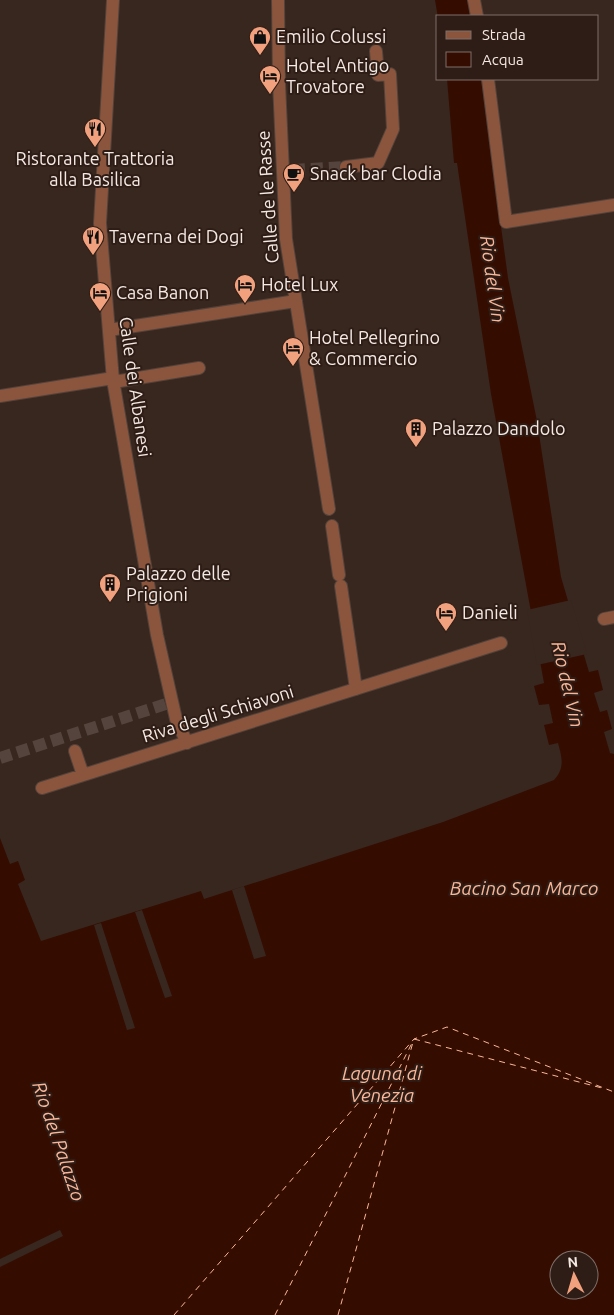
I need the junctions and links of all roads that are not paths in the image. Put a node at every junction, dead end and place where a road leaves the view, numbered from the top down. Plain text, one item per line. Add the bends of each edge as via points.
1 (113, 0) edge
2 (278, 0) edge
3 (474, 0) edge
4 (477, 15) edge
5 (376, 51) dead end
6 (488, 80) edge
7 (346, 167) tunnel mouth
8 (614, 205) edge
9 (296, 301) junction
10 (109, 330) junction
11 (199, 368) dead end
12 (113, 380) junction
13 (0, 396) edge
14 (329, 509) dead end
15 (332, 526) dead end
16 (502, 643) dead end
17 (429, 671) dead end
18 (404, 674) junction
19 (356, 689) junction
20 (187, 742) junction
21 (75, 751) dead end
22 (83, 775) junction
23 (42, 788) dead end

1 - 10 street, Calle dei Albanesi via 100,223
2 - 9 street, Calle de le Rasse via 287,170 286,239
3 - 4 street
5 - 7 street via 378,75 390,74 393,129 378,163
6 - 8 street via 506,222
9 - 10 street
9 - 14 street, Calle de le Rasse
10 - 12 street, Calle dei Albanesi
11 - 12 street
12 - 13 street via 107,378
12 - 20 street, Calle dei Albanesi via 158,635 176,719
15 - 19 street
16 - 18 street, Riva degli Schiavoni
17 - 18 street, Riva degli Schiavoni
18 - 19 street, Riva degli Schiavoni
19 - 20 street, Riva degli Schiavoni
20 - 22 street, Riva degli Schiavoni
21 - 22 street
22 - 23 street, Riva degli Schiavoni

